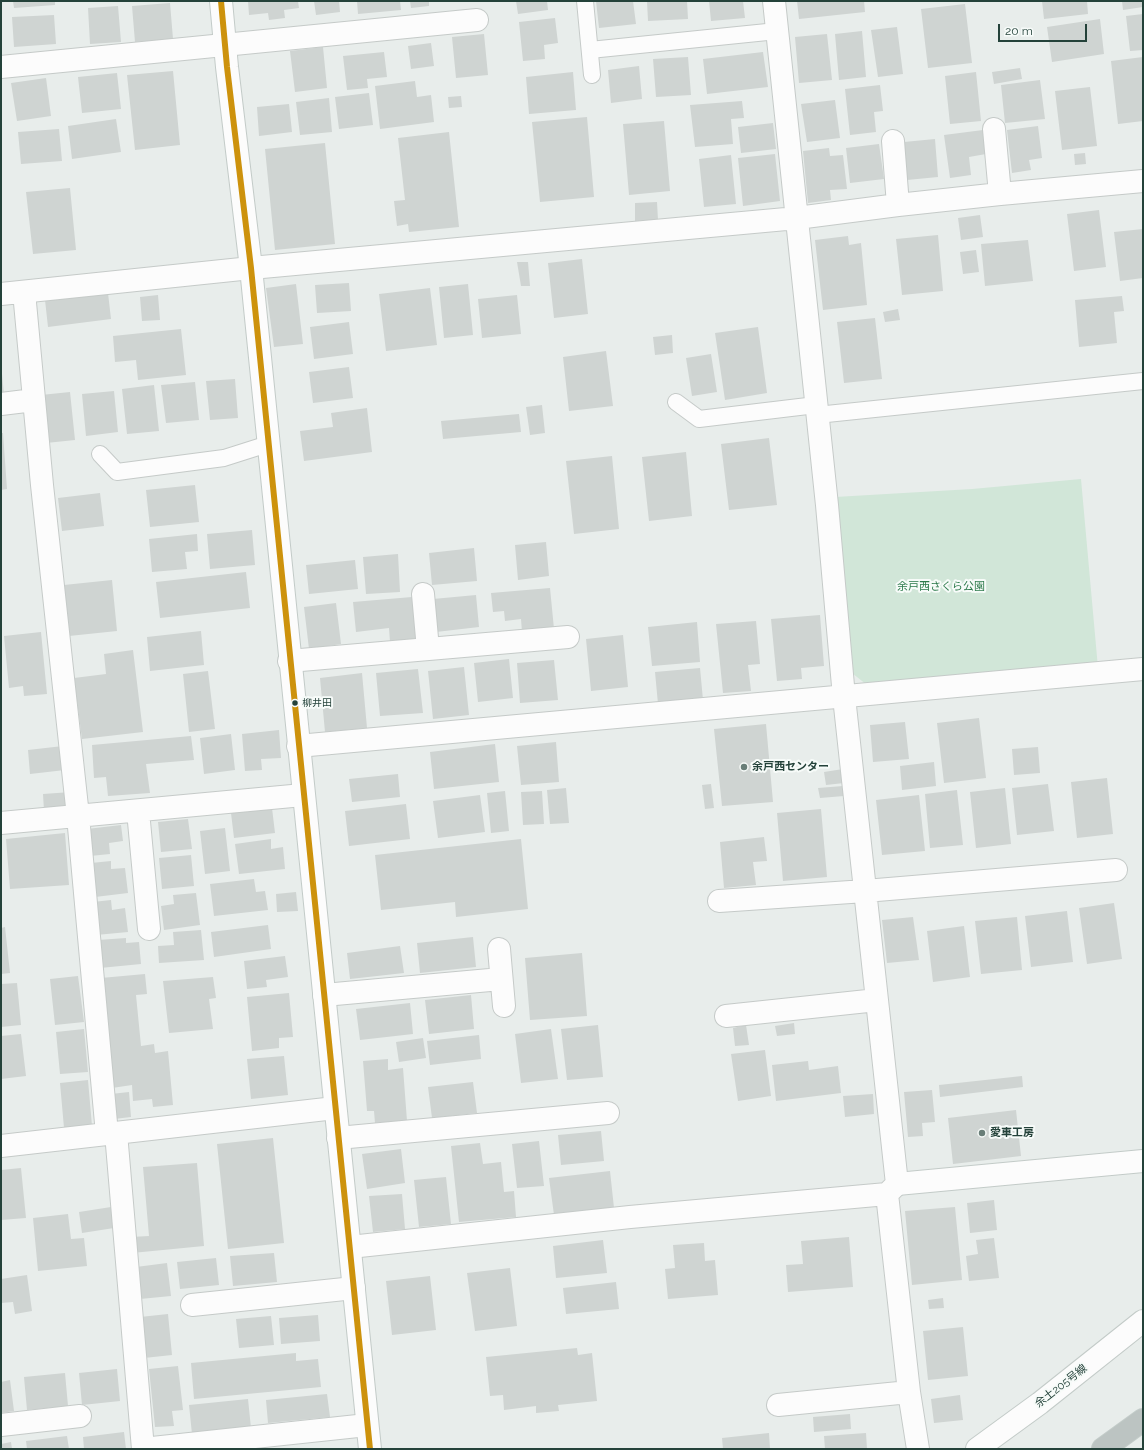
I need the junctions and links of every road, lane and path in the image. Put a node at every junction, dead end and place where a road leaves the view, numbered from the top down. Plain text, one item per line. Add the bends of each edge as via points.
1 (221, 1) edge
2 (585, 1) edge
3 (774, 1) edge
4 (477, 20) dead end
5 (777, 31) junction
6 (225, 45) junction
7 (590, 50) junction
8 (1, 67) edge
9 (592, 75) dead end
10 (994, 129) dead end
11 (894, 140) dead end
12 (1143, 182) edge
13 (1000, 194) junction
14 (898, 205) junction
15 (797, 218) junction
16 (251, 268) junction
17 (24, 292) junction
18 (1, 294) edge
19 (1143, 381) edge
20 (34, 400) junction
21 (676, 402) dead end
22 (1, 404) edge
23 (817, 410) junction
24 (268, 444) junction
25 (100, 454) dead end
26 (423, 594) dead end
27 (568, 637) dead end
28 (428, 649) junction
29 (290, 660) junction
30 (1143, 670) edge
31 (844, 697) junction
32 (298, 746) junction
33 (303, 795) junction
34 (138, 811) junction
35 (78, 816) junction
36 (1, 823) edge
37 (1116, 870) dead end
38 (865, 891) junction
39 (719, 901) dead end
40 (149, 929) dead end
41 (499, 950) dead end
42 (501, 979) junction
43 (324, 995) junction
44 (877, 1000) junction
45 (504, 1006) dead end
46 (726, 1016) dead end
47 (335, 1108) junction
48 (608, 1113) dead end
49 (111, 1134) junction
50 (338, 1138) junction
51 (1, 1146) edge
52 (1143, 1162) edge
53 (892, 1189) junction
54 (350, 1247) junction
55 (354, 1288) junction
56 (192, 1305) dead end
57 (1143, 1321) edge
58 (909, 1392) junction
59 (778, 1406) dead end
60 (80, 1416) dead end
61 (1143, 1420) edge
62 (1, 1425) edge
63 (367, 1425) junction
64 (143, 1449) edge
65 (370, 1449) edge
66 (918, 1449) edge
67 (977, 1449) edge
68 (1103, 1449) edge

1 - 6 street
2 - 7 lane
3 - 5 street
4 - 6 street
5 - 7 lane
5 - 15 street
6 - 8 street
6 - 16 street
7 - 9 lane
10 - 13 street
11 - 14 street
12 - 13 street
13 - 14 street
14 - 15 street
15 - 16 street
15 - 23 street
16 - 17 street
16 - 24 street
17 - 18 street
17 - 20 street
19 - 23 lane
20 - 22 street
20 - 35 street
21 - 23 lane via 699,419
23 - 31 street
24 - 25 lane via 224,458 118,472
24 - 29 street
26 - 28 street
27 - 28 street
28 - 29 street
29 - 32 street
30 - 31 street
31 - 32 street
31 - 38 street
32 - 33 street
33 - 34 street
33 - 43 street
34 - 35 street
34 - 40 street
35 - 36 street
35 - 49 street
37 - 38 street
38 - 39 street
38 - 44 street
41 - 42 street
42 - 43 street
42 - 45 street
43 - 47 street
44 - 46 street
44 - 53 street
47 - 49 street
47 - 50 street
48 - 50 street
49 - 51 street
49 - 64 street
50 - 54 street
52 - 53 street
53 - 54 street
53 - 58 street
54 - 55 street
55 - 56 street
55 - 63 street
57 - 67 street, 余土205号線 via 1040,1403
58 - 59 street
58 - 66 street
60 - 62 street
61 - 68 highway
63 - 64 street
63 - 65 street

